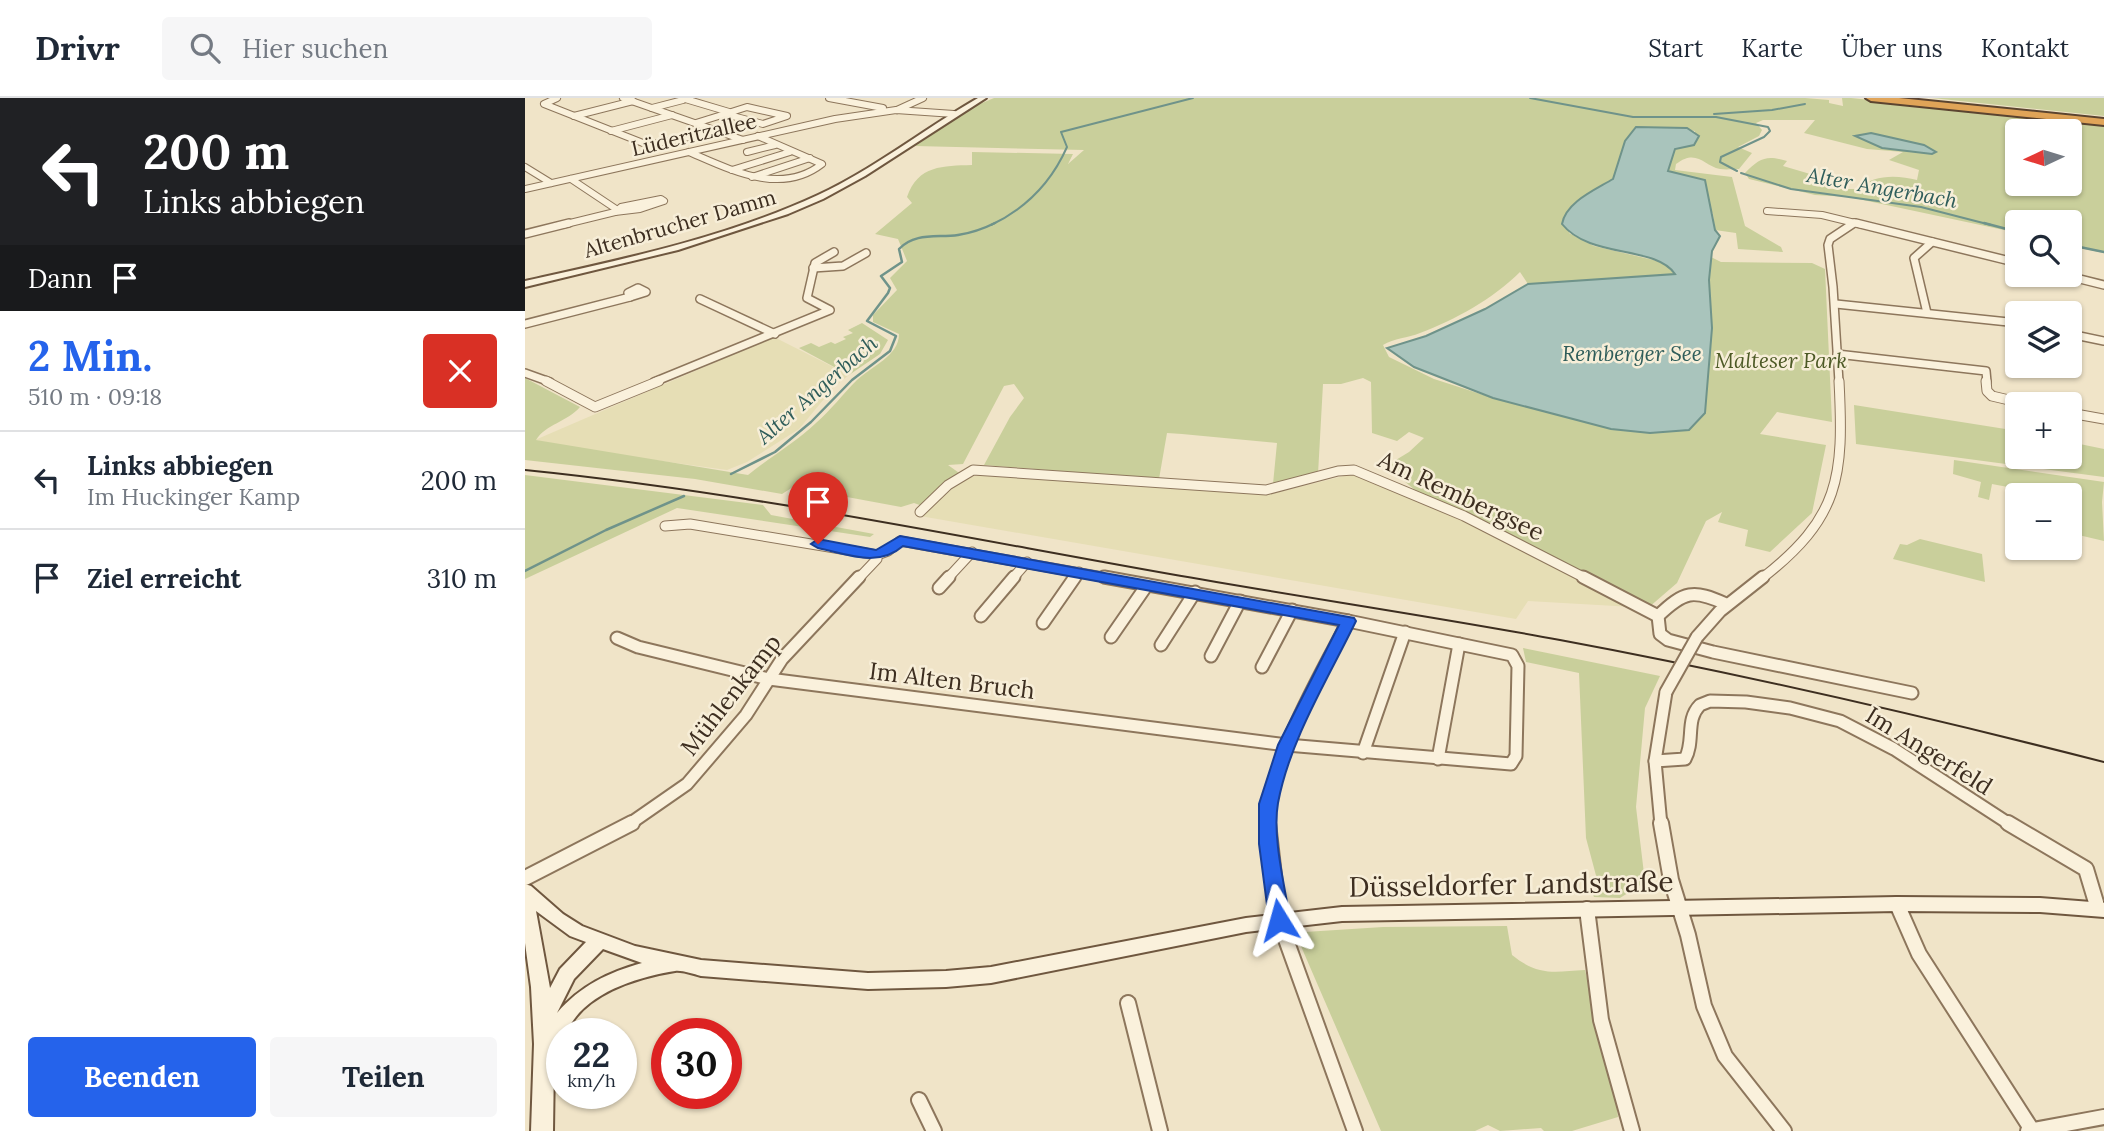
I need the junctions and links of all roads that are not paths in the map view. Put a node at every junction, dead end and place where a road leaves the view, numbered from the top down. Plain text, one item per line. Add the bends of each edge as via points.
1 (555, 98) edge
2 (623, 98) edge
3 (829, 98) edge
4 (883, 98) edge
5 (923, 98) edge
6 (983, 98) edge
7 (1871, 98) edge
8 (1908, 98) edge
9 (684, 99) edge
10 (633, 101) junction
11 (735, 105) dead end
12 (865, 105) junction
13 (747, 107) junction
14 (652, 108) junction
15 (896, 110) junction
16 (727, 113) junction
17 (954, 114) junction
18 (672, 115) junction
19 (574, 116) junction
20 (2104, 120) edge
21 (696, 123) junction
22 (611, 131) junction
23 (720, 131) junction
24 (758, 136) junction
25 (743, 140) junction
26 (775, 145) junction
27 (689, 152) junction
28 (747, 152) dead end
29 (790, 152) junction
30 (810, 158) junction
31 (525, 167) edge
32 (732, 170) junction
33 (751, 177) junction
34 (571, 179) junction
35 (551, 184) junction
36 (525, 189) edge
37 (615, 210) junction
38 (1767, 211) dead end
39 (1854, 223) junction
40 (525, 233) edge
41 (1932, 242) junction
42 (834, 252) dead end
43 (866, 253) dead end
44 (2005, 260) edge
45 (813, 268) junction
46 (2082, 280) edge
47 (525, 284) edge
48 (2104, 285) edge
49 (630, 297) dead end
50 (700, 299) dead end
51 (1836, 303) junction
52 (1927, 313) junction
53 (2005, 322) edge
54 (525, 324) edge
55 (775, 334) junction
56 (2082, 337) edge
57 (2104, 341) edge
58 (1837, 354) junction
59 (525, 373) edge
60 (2005, 399) edge
61 (2082, 415) edge
62 (2104, 419) edge
63 (920, 512) dead end
64 (665, 526) dead end
65 (972, 552) junction
66 (877, 555) junction
67 (1027, 562) junction
68 (1079, 572) junction
69 (1147, 584) junction
70 (939, 588) dead end
71 (1195, 592) junction
72 (1240, 601) junction
73 (1726, 604) junction
74 (1292, 610) junction
75 (981, 616) dead end
76 (1658, 616) junction
77 (1348, 621) junction
78 (1043, 623) dead end
79 (1405, 632) junction
80 (1111, 637) dead end
81 (617, 638) dead end
82 (1459, 644) junction
83 (1161, 645) dead end
84 (1211, 656) dead end
85 (1262, 667) dead end
86 (769, 679) junction
87 (1912, 693) dead end
88 (1287, 745) junction
89 (1363, 753) junction
90 (1438, 759) junction
91 (1655, 761) junction
92 (525, 878) edge
93 (525, 891) edge
94 (525, 902) edge
95 (1897, 904) junction
96 (1679, 908) junction
97 (1587, 909) junction
98 (2101, 910) edge
99 (1279, 920) junction
100 (598, 942) junction
101 (679, 964) junction
102 (1128, 1003) dead end
103 (544, 1020) junction
104 (544, 1074) junction
105 (919, 1100) dead end
106 (2104, 1117) edge
107 (542, 1131) edge
108 (933, 1131) edge
109 (1160, 1131) edge
110 (1355, 1131) edge
111 (1632, 1131) edge
112 (1784, 1131) edge
113 (2029, 1131) edge

1 - 19 street via 544,104
2 - 10 street
3 - 12 street
4 - 12 street
5 - 15 street
6 - 17 main road, Altenbrucher Damm
7 - 20 highway
8 - 20 highway
9 - 14 street
9 - 16 street
10 - 14 street
10 - 19 street
11 - 13 street
12 - 15 street
13 - 16 street
13 - 16 street via 787,116 763,124
14 - 18 street
15 - 17 street, Lüderitzallee
15 - 24 street, Lüderitzallee
16 - 21 street
17 - 47 main road, Altenbrucher Damm via 863,174 789,210 675,247
18 - 21 street
18 - 22 street
19 - 22 street
21 - 23 street
22 - 23 street via 652,146
23 - 25 street
24 - 25 street, Lüderitzallee
24 - 26 street
25 - 27 street, Lüderitzallee
26 - 28 street
26 - 29 street
27 - 32 street
27 - 34 street, Lüderitzallee
29 - 30 street
29 - 32 street
30 - 33 street
30 - 33 street via 822,164 805,175 775,181
31 - 35 street
32 - 33 street
34 - 35 street, Lüderitzallee
34 - 37 street
35 - 36 street, Lüderitzallee
37 - 37 street via 628,211 664,201 644,201
37 - 40 street
38 - 39 street via 1809,213
39 - 41 street
39 - 51 street via 1828,245
41 - 44 street
41 - 52 street via 1915,258
42 - 45 street
43 - 45 street via 843,266
45 - 55 street via 807,298 830,310
46 - 48 street
49 - 54 street
50 - 55 street
51 - 52 street
51 - 58 street
52 - 53 street
55 - 59 street via 595,407
56 - 57 street
58 - 60 street via 1986,371 1987,391
58 - 73 street via 1839,469 1829,506 1803,544
61 - 62 street
63 - 76 street, Am Rembergsee via 948,485 973,470 1266,490 1354,470 1464,516
64 - 66 street via 690,524
65 - 66 street via 900,541
65 - 67 street
65 - 70 street
66 - 86 street, Mühlenkamp
67 - 68 street
67 - 75 street
68 - 69 street
68 - 78 street
69 - 71 street
69 - 80 street
71 - 72 street
71 - 83 street
72 - 74 street
72 - 84 street
73 - 76 street via 1688,592
73 - 91 street, bridge via 1697,637 1667,692
74 - 77 street
74 - 85 street
76 - 87 street via 1660,634 1668,640
77 - 79 street
77 - 88 street
79 - 82 street
79 - 89 street
81 - 86 street, Im Alten Bruch
82 - 90 street
82 - 90 street, Im Alten Bruch via 1511,655 1518,666 1516,756 1511,764
86 - 88 street, Im Alten Bruch
86 - 92 street, Mühlenkamp via 726,740 672,797 624,828
88 - 89 street, Im Alten Bruch
88 - 99 street via 1268,804
89 - 90 street, Im Alten Bruch
91 - 96 street via 1662,840
91 - 98 street, Im Angerfeld via 1685,759 1694,710 1708,700 1776,706 1840,721 2086,869
93 - 100 main road, Düsseldorfer Landstraße via 557,919
94 - 103 main road
95 - 96 main road, Düsseldorfer Landstraße
95 - 98 main road, Düsseldorfer Landstraße
95 - 113 street via 1919,954
96 - 97 main road, Düsseldorfer Landstraße
96 - 112 street via 1711,1028 1725,1056
97 - 99 main road, Düsseldorfer Landstraße via 1342,914
97 - 111 street via 1601,1020
99 - 101 main road, Düsseldorfer Landstraße via 1037,967 946,979 868,981
99 - 110 street
100 - 101 main road, Düsseldorfer Landstraße
100 - 103 main road via 559,986
101 - 104 main road via 632,971 581,1002 563,1019
102 - 109 street
103 - 104 main road
104 - 107 main road
105 - 108 street
106 - 113 street

